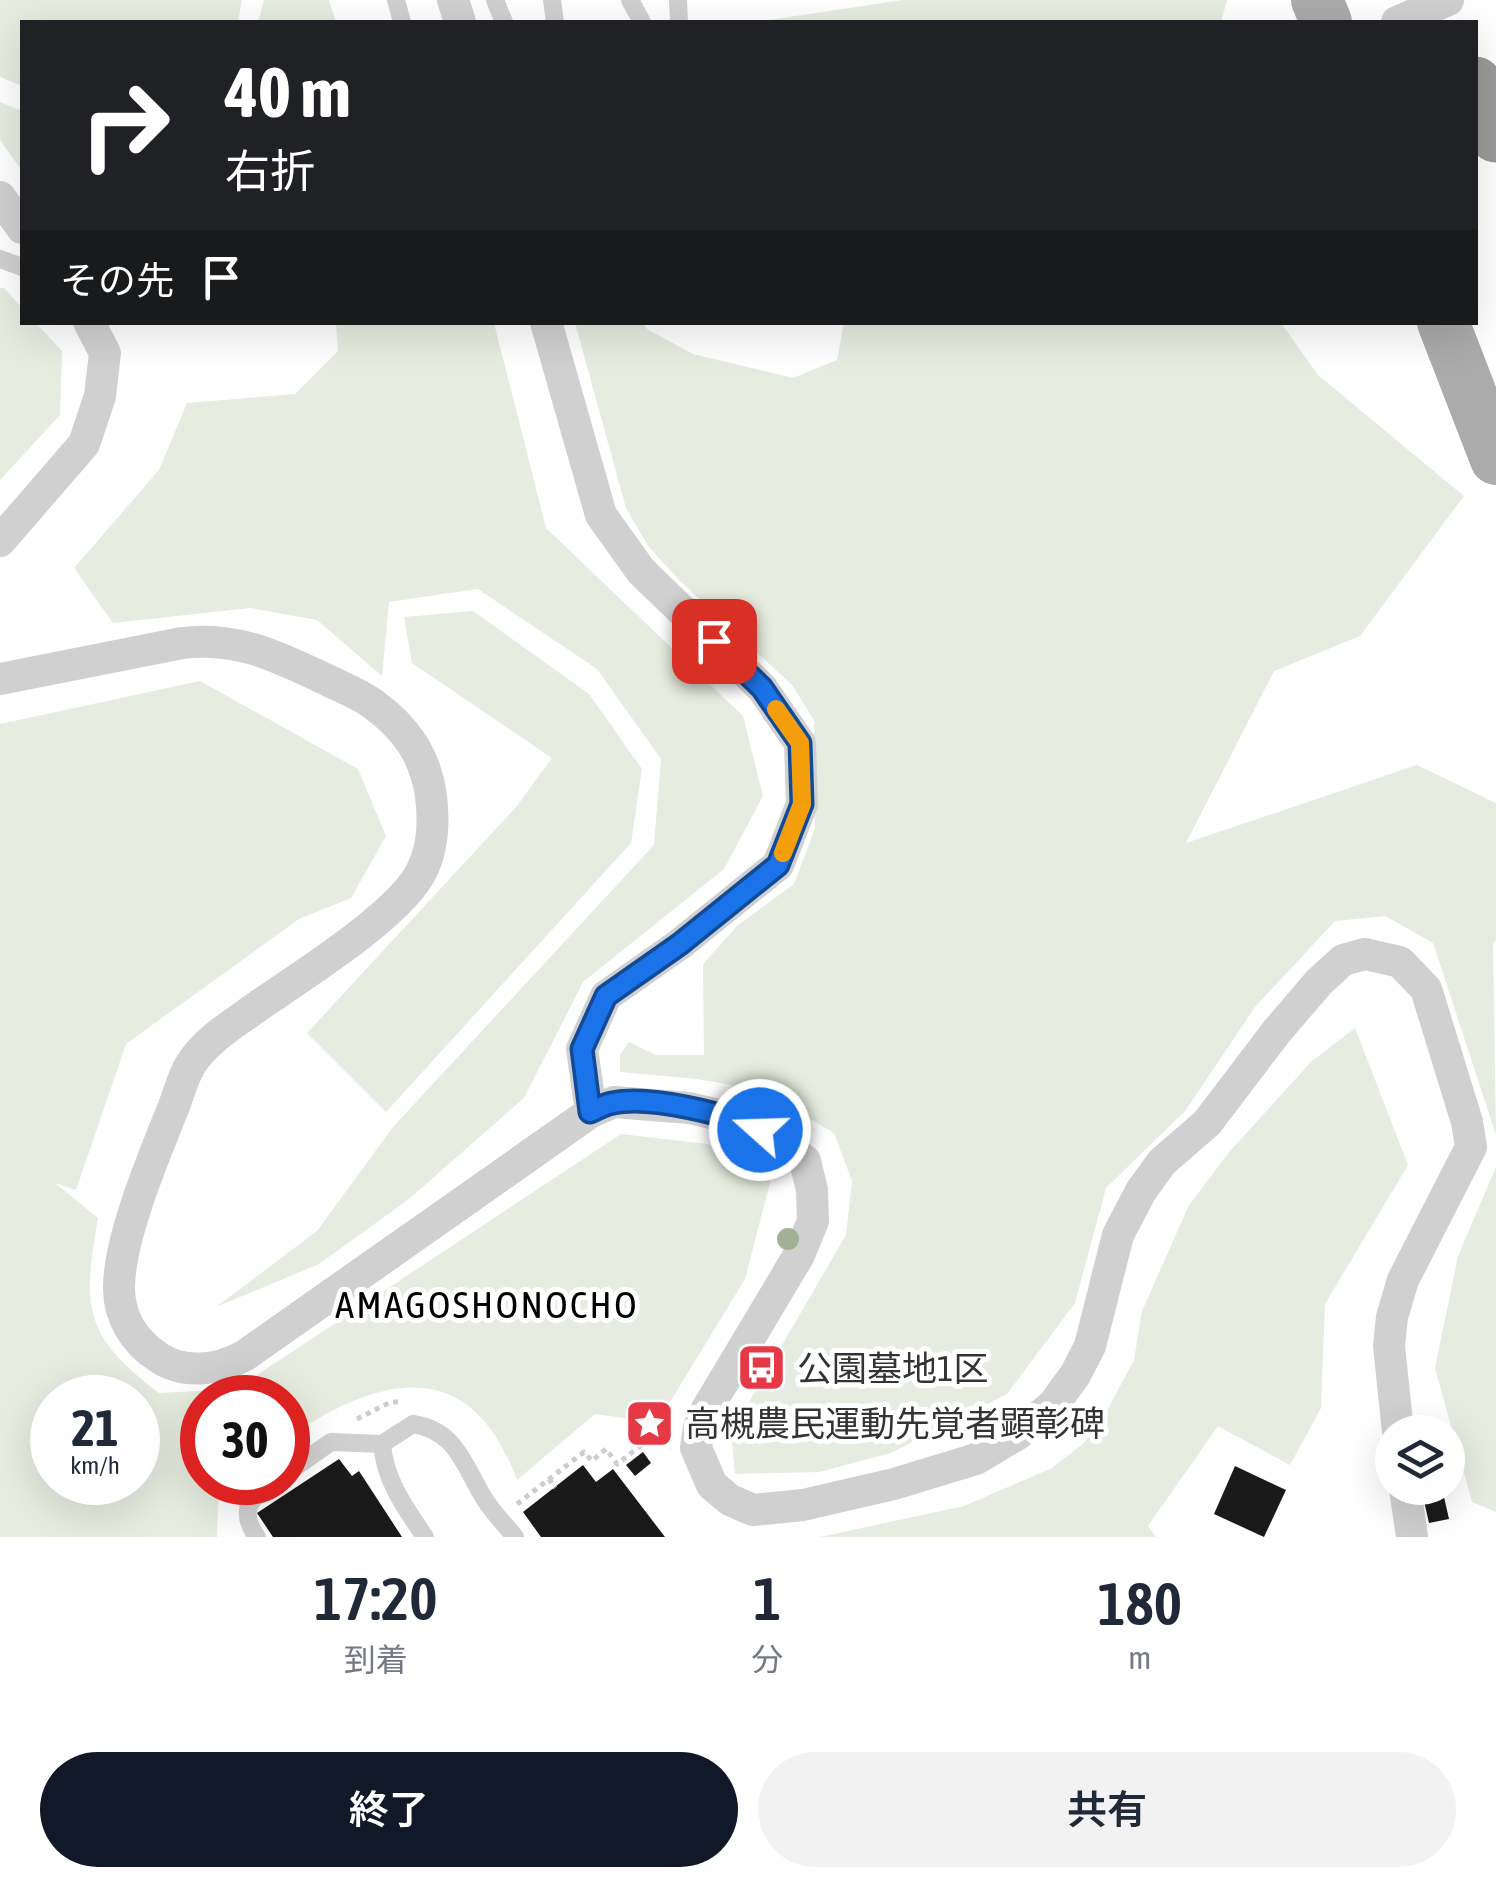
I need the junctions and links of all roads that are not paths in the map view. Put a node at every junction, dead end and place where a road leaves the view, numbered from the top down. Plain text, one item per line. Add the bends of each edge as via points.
1 (1448, 0) edge
2 (1401, 20) edge
3 (1478, 91) edge
4 (1496, 135) edge
5 (0, 198) edge
6 (20, 225) edge
7 (91, 325) edge
8 (547, 325) edge
9 (1444, 325) edge
10 (1496, 459) edge
11 (0, 542) edge
12 (0, 679) edge
13 (590, 1112) junction
14 (1396, 1415) edge
15 (382, 1444) junction
16 (310, 1457) edge
17 (250, 1505) edge
18 (1407, 1505) edge
19 (257, 1537) edge
20 (425, 1537) edge
21 (515, 1537) edge
22 (1412, 1537) edge

1 - 2 street, bridge
3 - 4 highway
5 - 6 street
7 - 11 street via 105,352 84,444
8 - 13 street via 601,515 641,571 762,688 800,743 802,804 778,865 606,996 582,1049
9 - 10 main road
12 - 13 street via 182,642 236,643 266,650 366,699 412,740 428,773 435,822 422,870 395,908 225,1030 191,1063 148,1171 119,1286 132,1334 146,1350 188,1368 244,1356
13 - 14 street via 614,1102 690,1108 741,1120 805,1161 812,1221 799,1255 707,1409 696,1448 712,1485 730,1500 753,1510 803,1505 976,1458 1053,1404 1090,1346 1118,1236 1162,1162 1208,1124 1277,1031 1343,960 1365,954 1400,962 1426,989 1471,1147 1410,1263 1392,1318
15 - 16 lane via 331,1442
15 - 20 lane via 390,1482
15 - 21 lane via 413,1424 436,1430 458,1448 481,1495
17 - 19 lane
18 - 22 street

